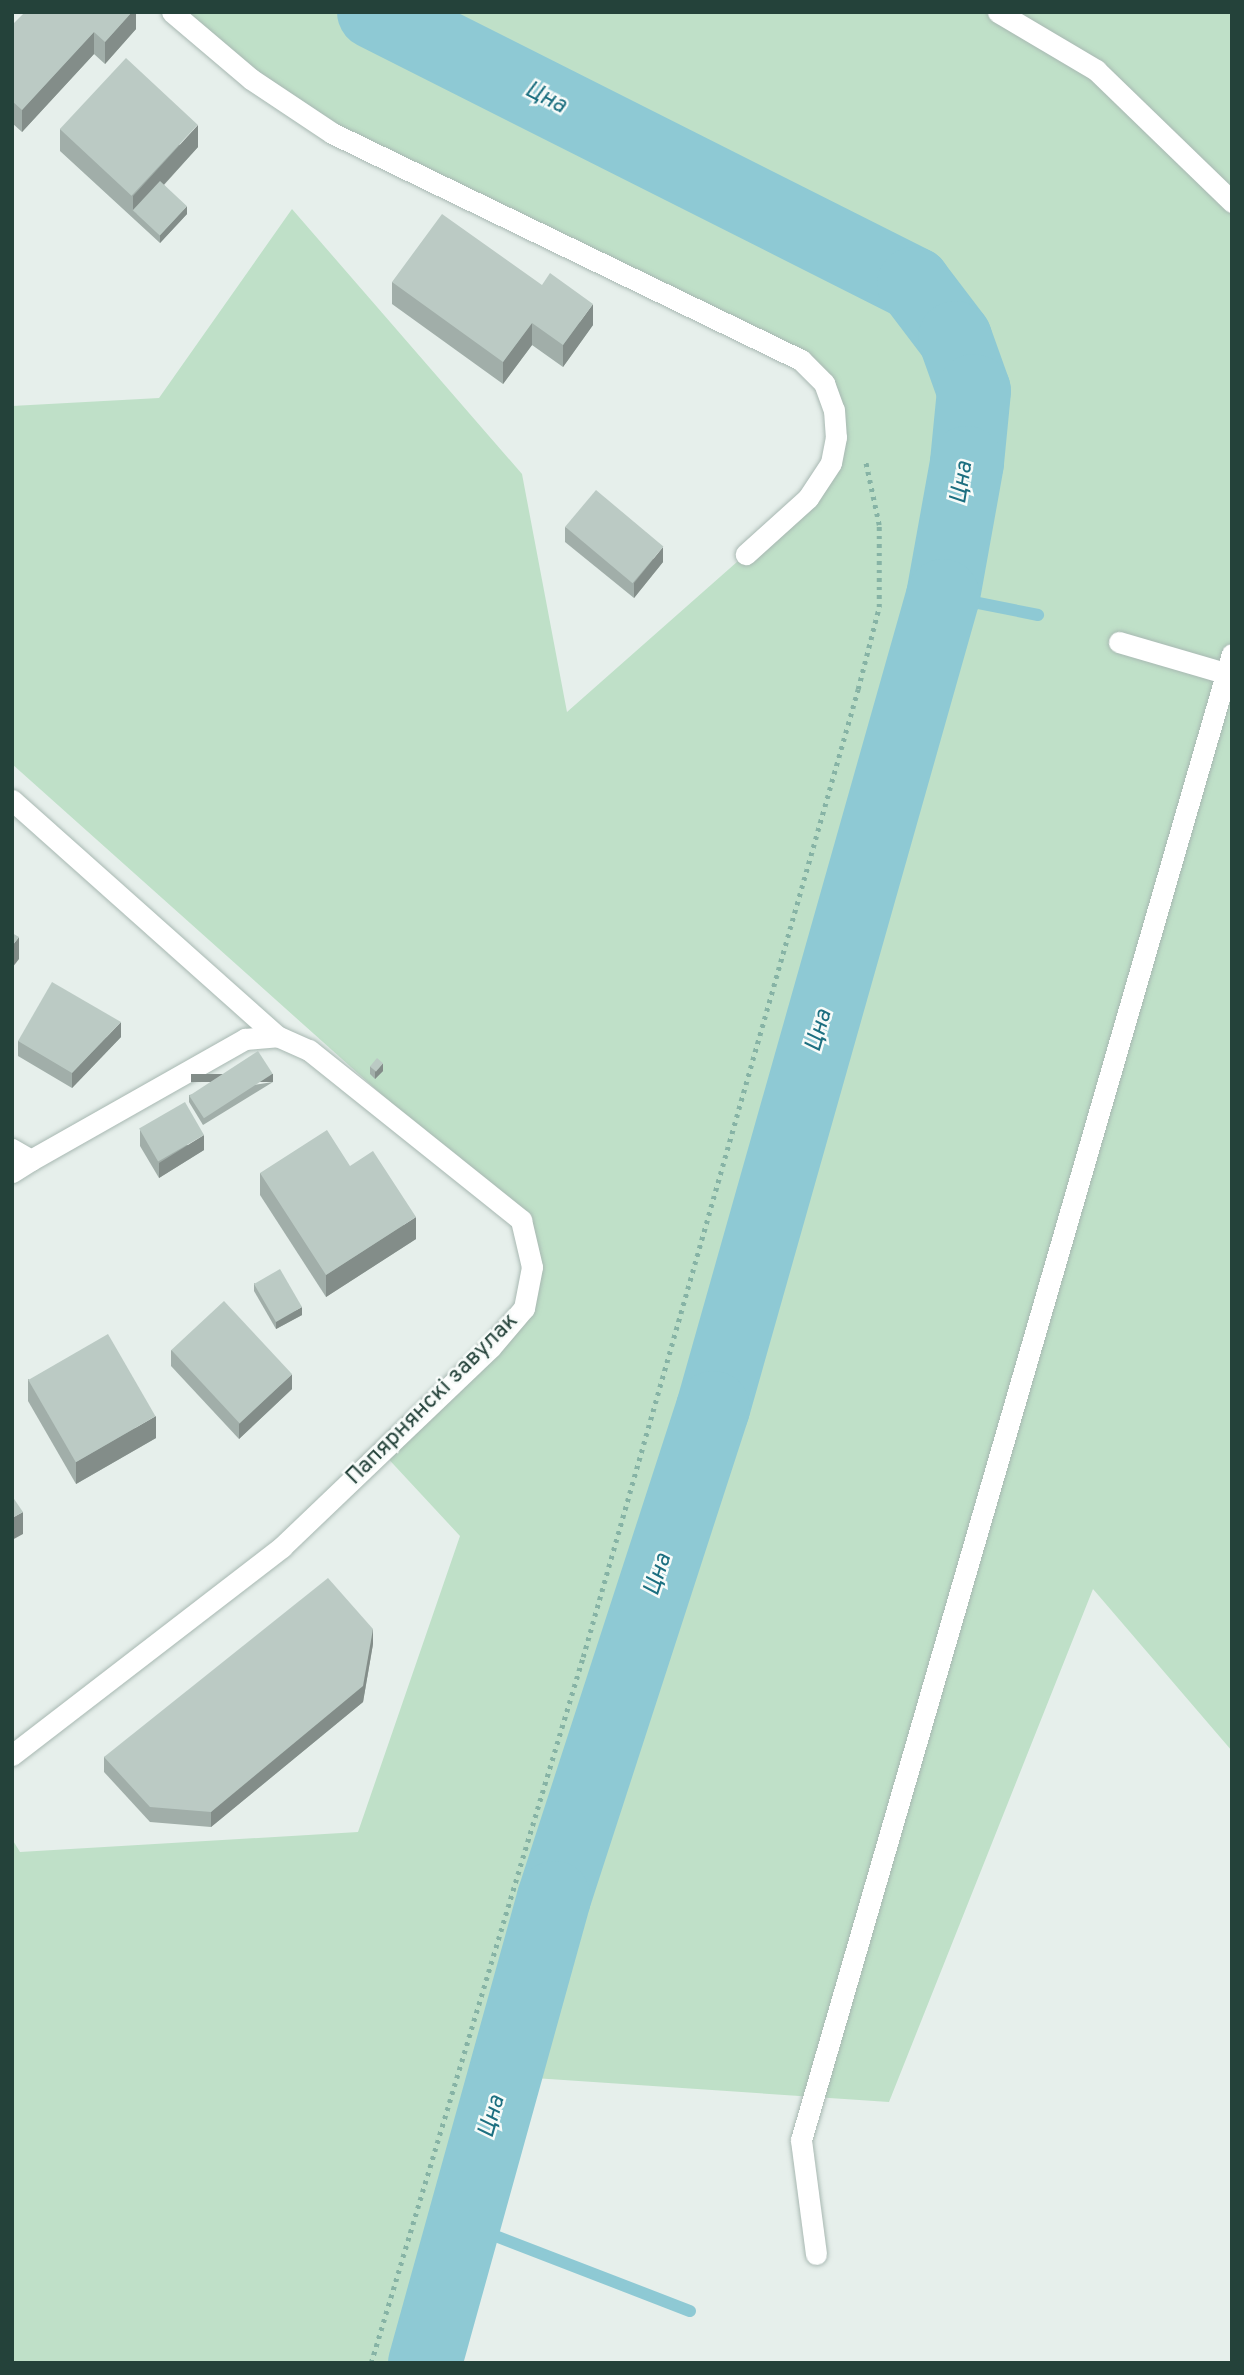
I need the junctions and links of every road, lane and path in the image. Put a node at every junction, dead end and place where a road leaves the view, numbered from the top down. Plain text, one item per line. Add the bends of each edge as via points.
1 (172, 12) edge
2 (998, 12) edge
3 (1232, 202) edge
4 (863, 451) dead end
5 (746, 554) dead end
6 (1119, 642) dead end
7 (1228, 664) edge
8 (12, 800) edge
9 (277, 1036) junction
10 (12, 1149) edge
11 (32, 1160) junction
12 (12, 1172) edge
13 (12, 1755) edge
14 (817, 2254) dead end
15 (371, 2363) edge

1 - 5 street via 251,79 332,133 801,360 824,383 834,410 836,437 831,463 808,498
2 - 3 street via 1096,70
4 - 15 path via 879,525 876,618 587,1644
6 - 7 street
7 - 14 street via 801,2140
8 - 9 street
9 - 11 street via 245,1039
9 - 13 street, Папярнянскі завулак via 309,1050 521,1220 532,1267 524,1308 489,1348 282,1547
10 - 11 street
11 - 12 street

